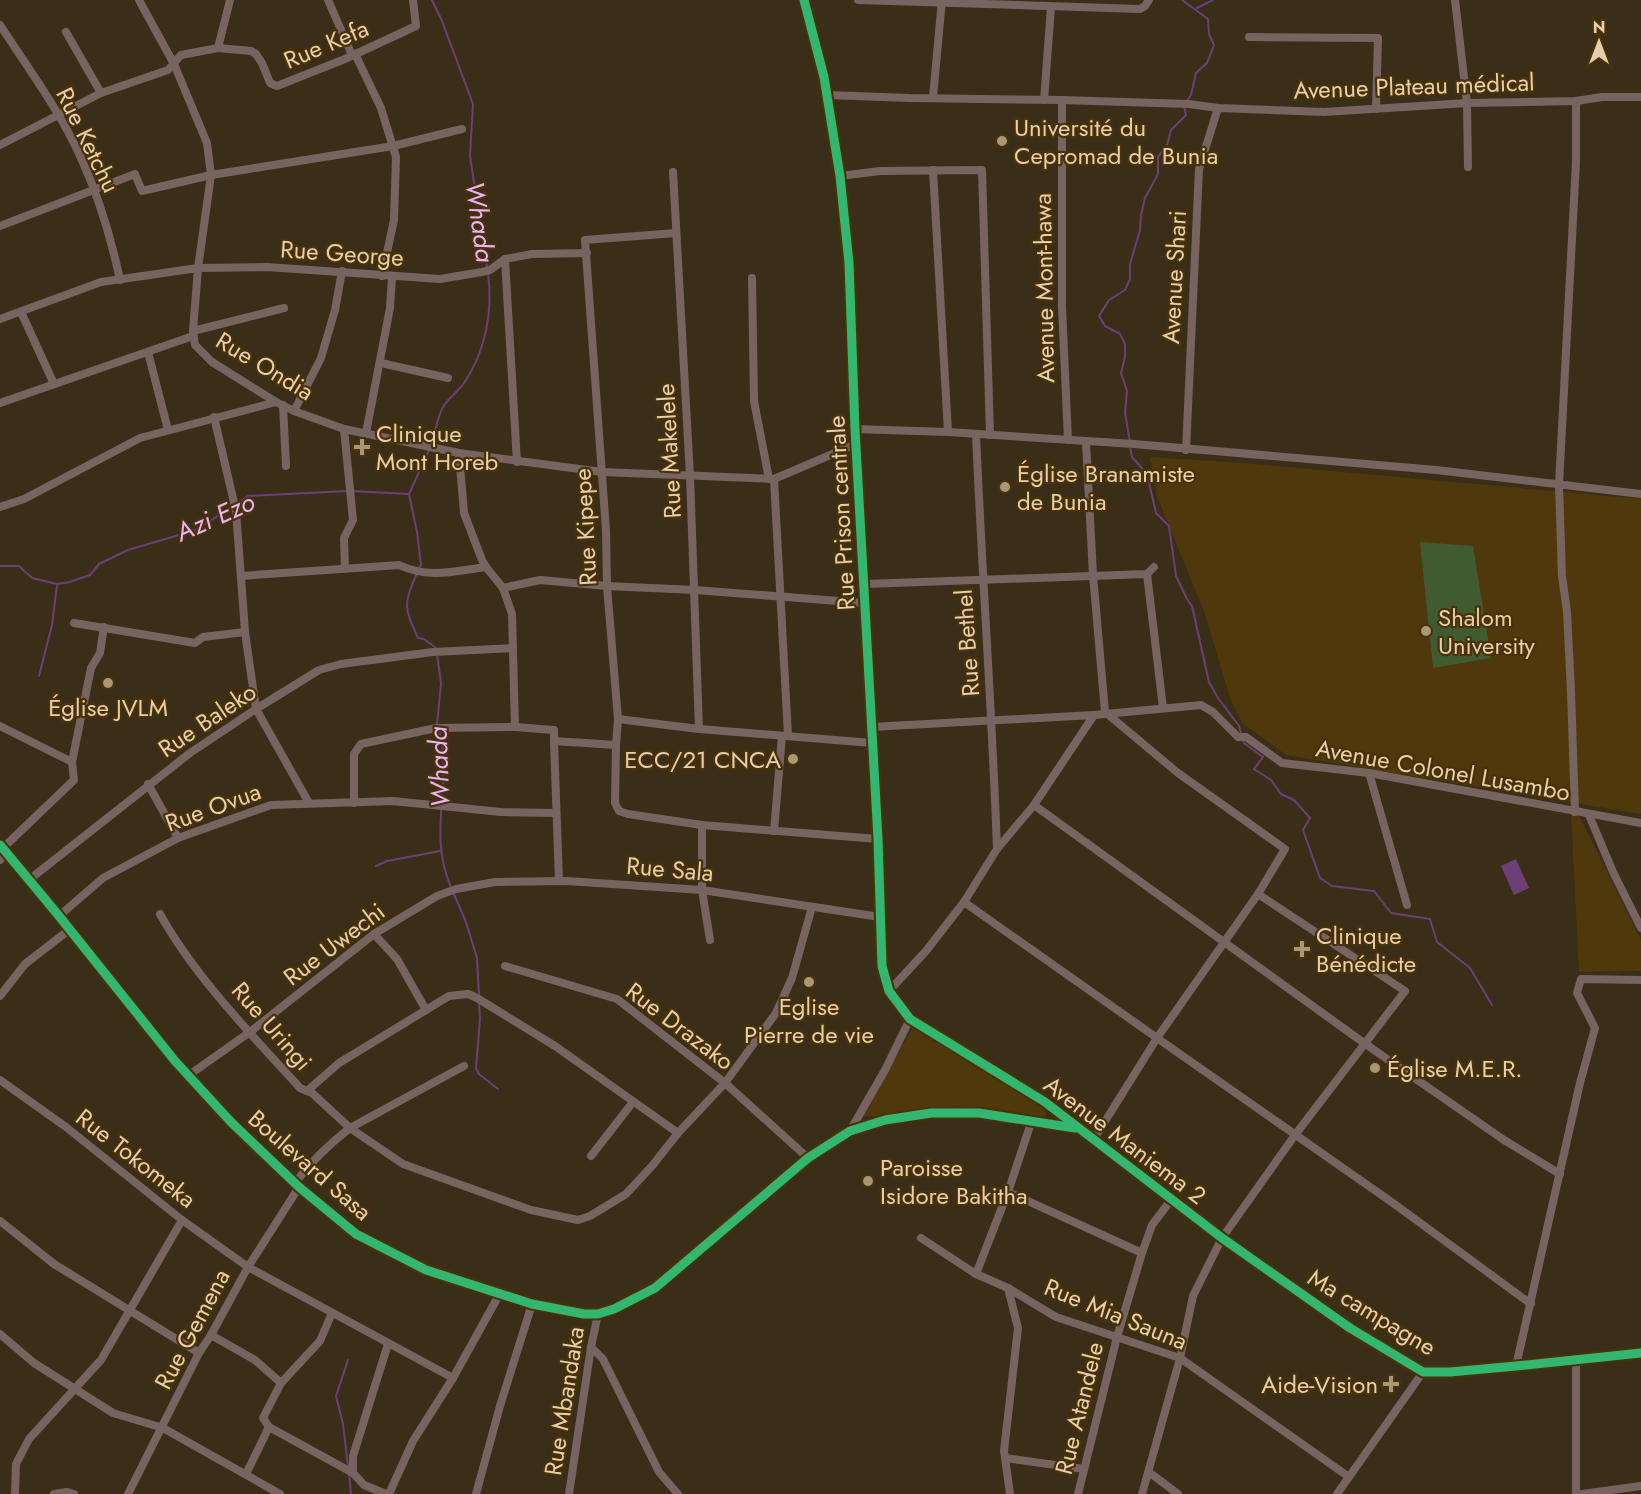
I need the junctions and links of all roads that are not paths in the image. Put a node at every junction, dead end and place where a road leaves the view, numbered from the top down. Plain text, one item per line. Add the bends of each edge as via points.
1 (139, 0) edge
2 (230, 0) edge
3 (328, 0) edge
4 (413, 0) edge
5 (804, 0) edge
6 (858, 0) edge
7 (1149, 0) edge
8 (1455, 1) edge
9 (942, 2) edge
10 (1052, 7) junction
11 (0, 25) edge
12 (66, 32) dead end
13 (1249, 37) dead end
14 (218, 48) junction
15 (354, 55) junction
16 (174, 64) junction
17 (101, 93) junction
18 (827, 94) junction
19 (933, 97) junction
20 (1641, 97) edge
21 (1044, 100) junction
22 (1062, 100) junction
23 (1576, 101) junction
24 (1467, 103) junction
25 (1218, 108) junction
26 (1376, 109) junction
27 (57, 114) junction
28 (462, 129) dead end
29 (0, 145) edge
30 (393, 146) junction
31 (1468, 167) dead end
32 (933, 170) junction
33 (673, 172) dead end
34 (211, 175) junction
35 (840, 176) junction
36 (93, 189) junction
37 (0, 226) edge
38 (675, 233) junction
39 (586, 253) junction
40 (505, 259) junction
41 (198, 268) junction
42 (342, 271) junction
43 (382, 276) junction
44 (392, 277) junction
45 (752, 278) dead end
46 (120, 280) junction
47 (284, 308) dead end
48 (21, 312) junction
49 (0, 319) edge
50 (193, 334) junction
51 (148, 352) junction
52 (381, 363) junction
53 (448, 378) dead end
54 (54, 384) junction
55 (0, 403) edge
56 (279, 403) junction
57 (294, 411) junction
58 (214, 417) junction
59 (344, 429) junction
60 (855, 429) junction
61 (168, 430) junction
62 (948, 432) junction
63 (366, 433) junction
64 (976, 434) junction
65 (990, 435) junction
66 (1068, 440) junction
67 (1086, 442) junction
68 (856, 444) junction
69 (1186, 450) junction
70 (459, 453) junction
71 (517, 462) junction
72 (285, 466) dead end
73 (602, 472) junction
74 (690, 476) junction
75 (771, 479) junction
76 (1558, 485) junction
77 (1641, 494) edge
78 (0, 507) edge
79 (486, 567) junction
80 (345, 568) junction
81 (1093, 575) junction
82 (241, 576) junction
83 (982, 580) junction
84 (865, 584) junction
85 (607, 586) junction
86 (503, 588) junction
87 (695, 590) junction
88 (782, 597) junction
89 (865, 603) junction
90 (74, 623) dead end
91 (104, 627) junction
92 (245, 632) junction
93 (513, 648) junction
94 (1163, 708) junction
95 (256, 709) junction
96 (1105, 712) junction
97 (1095, 714) junction
98 (618, 719) junction
99 (992, 722) junction
100 (0, 726) edge
101 (516, 727) junction
102 (871, 727) junction
103 (699, 729) junction
104 (785, 735) junction
105 (554, 741) junction
106 (872, 743) junction
107 (616, 745) junction
108 (72, 762) junction
109 (1369, 773) junction
110 (148, 784) junction
111 (309, 803) junction
112 (354, 803) junction
113 (1034, 805) junction
114 (1575, 812) junction
115 (556, 813) junction
116 (1589, 815) junction
117 (1641, 823) edge
118 (702, 825) junction
119 (774, 831) junction
120 (178, 838) junction
121 (878, 838) junction
122 (4, 849) edge
123 (997, 849) junction
124 (0, 861) edge
125 (30, 879) junction
126 (559, 880) junction
127 (702, 890) junction
128 (452, 891) joint
129 (1258, 894) junction
130 (964, 902) junction
131 (1407, 905) dead end
132 (812, 907) junction
133 (160, 914) dead end
134 (60, 916) junction
135 (880, 917) junction
136 (1641, 928) edge
137 (69, 930) junction
138 (374, 934) junction
139 (710, 940) dead end
140 (1224, 942) junction
141 (505, 966) dead end
142 (1641, 980) edge
143 (890, 991) junction
144 (0, 996) edge
145 (426, 1010) junction
146 (910, 1019) junction
147 (250, 1032) junction
148 (1157, 1038) junction
149 (1364, 1043) junction
150 (464, 1066) dead end
151 (189, 1075) junction
152 (0, 1080) edge
153 (725, 1083) junction
154 (307, 1091) junction
155 (633, 1102) junction
156 (1032, 1120) junction
157 (350, 1128) junction
158 (1078, 1129) junction
159 (850, 1131) junction
160 (678, 1133) junction
161 (1295, 1135) junction
162 (1094, 1139) junction
163 (591, 1156) dead end
164 (808, 1158) junction
165 (1560, 1174) junction
166 (297, 1185) junction
167 (1008, 1192) junction
168 (1171, 1200) junction
169 (182, 1220) junction
170 (0, 1221) edge
171 (921, 1238) dead end
172 (1222, 1238) junction
173 (1142, 1253) junction
174 (248, 1268) junction
175 (976, 1274) junction
176 (1008, 1288) junction
177 (499, 1295) junction
178 (532, 1304) junction
179 (1531, 1304) junction
180 (129, 1310) junction
181 (332, 1313) junction
182 (598, 1314) junction
183 (0, 1334) edge
184 (211, 1335) junction
185 (1117, 1337) junction
186 (388, 1344) junction
187 (591, 1347) junction
188 (199, 1353) junction
189 (1641, 1353) edge
190 (1180, 1358) junction
191 (1576, 1361) junction
192 (1516, 1366) junction
193 (1423, 1372) junction
194 (453, 1378) junction
195 (281, 1383) junction
196 (76, 1389) junction
197 (163, 1428) junction
198 (269, 1428) junction
199 (1005, 1458) junction
200 (1084, 1469) junction
201 (353, 1473) junction
202 (1150, 1473) junction
203 (246, 1474) junction
204 (1349, 1477) junction
205 (1641, 1486) edge
206 (15, 1494) edge
207 (54, 1494) edge
208 (74, 1494) edge
209 (128, 1494) edge
210 (280, 1494) edge
211 (387, 1494) edge
212 (476, 1494) edge
213 (569, 1494) edge
214 (678, 1494) edge
215 (1010, 1494) edge
216 (1078, 1494) edge
217 (1142, 1494) edge
218 (1178, 1494) edge
219 (1337, 1494) edge
220 (1576, 1494) edge
221 (1582, 1494) edge

1 - 16 street, Rue Ondia
2 - 14 street
3 - 15 street
4 - 15 street, Rue Kefa via 416,26
5 - 18 street, Rue Prison centrale
6 - 9 street
7 - 10 street via 1140,9
8 - 24 street
9 - 10 street
9 - 19 street
10 - 21 street
11 - 27 street, Rue Ketchu
12 - 17 street
13 - 26 street via 1378,38
14 - 15 street, Rue Kefa via 256,54 270,83 277,86
14 - 16 street, Rue Kefa via 181,55
15 - 30 street via 381,108
16 - 17 street, Rue Kefa via 168,70
16 - 34 street, Rue Ondia via 207,143
17 - 27 street, Rue Kefa
18 - 19 street, Avenue Plateau médical
18 - 35 street, Rue Prison centrale
19 - 21 street, Avenue Plateau médical
20 - 23 street, Avenue Plateau médical
21 - 22 street, Avenue Plateau médical
22 - 25 street, Avenue Plateau médical
22 - 66 street, Avenue Mont-hawa via 1062,307
23 - 24 street, Avenue Plateau médical
23 - 76 street
24 - 26 street, Avenue Plateau médical
24 - 31 street
25 - 26 street, Avenue Plateau médical via 1324,112
25 - 69 street, Avenue Shari via 1199,169
27 - 29 street, Rue Kefa
27 - 36 street, Rue Ketchu
28 - 30 street
30 - 34 street
30 - 43 street via 394,220
32 - 35 street
32 - 62 street
32 - 65 street via 982,170
33 - 38 street, Rue Makelele
34 - 36 street via 142,191 135,174
34 - 41 street, Rue Ondia
35 - 60 street, Rue Prison centrale via 849,263
36 - 37 street
36 - 46 street, Rue Ketchu
38 - 39 street, Rue Kipepe via 585,240
38 - 74 street, Rue Makelele via 680,264
39 - 40 street
39 - 73 street, Rue Kipepe
40 - 44 street, Rue George via 486,271 440,279
40 - 71 street
41 - 42 street, Rue George
41 - 46 street, Rue George
41 - 50 street, Rue Ondia
42 - 43 street, Rue George
42 - 57 street via 321,358
43 - 44 street, Rue George
44 - 52 street
45 - 75 street via 754,401
46 - 48 street, Rue George via 101,282
47 - 50 street
48 - 49 street, Rue George
48 - 54 street
50 - 51 street
50 - 56 street, Rue Ondia via 195,345 212,362
51 - 54 street
51 - 61 street
52 - 53 street
52 - 63 street
54 - 55 street
56 - 57 street, Rue Ondia
56 - 58 street
56 - 72 street
57 - 59 street, Rue Ondia
58 - 61 street
58 - 82 street via 236,511
59 - 63 street, Rue Ondia
59 - 80 street via 354,520 345,538
60 - 62 street
60 - 68 street, Rue Prison centrale
61 - 78 street via 140,438 24,499
62 - 64 street
63 - 70 street, Rue Ondia
64 - 65 street
64 - 83 street, Rue Bethel
65 - 66 street
66 - 67 street
67 - 69 street
67 - 81 street
68 - 75 street
68 - 84 street, Rue Prison centrale
69 - 76 street via 1436,470
70 - 71 street, Rue Ondia
70 - 79 street via 464,513
71 - 73 street, Rue Ondia
73 - 74 street, Rue Ondia
73 - 85 street, Rue Kipepe
74 - 75 street, Rue Ondia
74 - 87 street, Rue Makelele
75 - 88 street
76 - 77 street
76 - 114 street
79 - 80 street via 432,574 399,565
79 - 86 street
80 - 82 street
81 - 83 street
81 - 94 street via 1150,570
81 - 96 street
82 - 92 street
83 - 84 street
83 - 99 street, Rue Bethel
84 - 89 street, Rue Prison centrale
85 - 86 street via 540,580
85 - 87 street
85 - 98 street, Rue Kipepe
86 - 93 street via 512,614
87 - 88 street
87 - 103 street, Rue Makelele
88 - 89 street
88 - 104 street
89 - 102 street, Rue Prison centrale
90 - 91 street
91 - 92 street via 195,643 203,637
91 - 108 street via 100,652 91,668
92 - 95 street
93 - 95 street, Rue Baleko via 437,652 341,664 320,670
93 - 101 street
94 - 96 street, Avenue Colonel Lusambo
94 - 109 street, Avenue Colonel Lusambo via 1201,705 1282,763
95 - 110 street, Rue Baleko
95 - 111 street
96 - 97 street, Avenue Colonel Lusambo
96 - 129 street via 1178,773 1285,849
97 - 99 street, Avenue Colonel Lusambo
97 - 113 street
98 - 103 street
98 - 107 street, Rue Kipepe
99 - 102 street, Avenue Colonel Lusambo
99 - 123 street, Rue Bethel
100 - 108 street
101 - 105 street via 554,730
101 - 112 street via 438,728 361,744 354,754
102 - 106 street, Rue Prison centrale
103 - 104 street
104 - 106 street
104 - 119 street
105 - 107 street
105 - 115 street
106 - 121 street, Rue Prison centrale
107 - 118 street, Rue Kipepe via 615,803 619,811
108 - 122 street via 74,780
109 - 114 street, Avenue Colonel Lusambo
109 - 131 street
110 - 120 street
110 - 125 street, Rue Baleko
111 - 112 street, Rue Ovua
111 - 120 street, Rue Ovua via 271,805
112 - 115 street, Rue Ovua via 393,801 501,812
113 - 123 street
113 - 140 street
114 - 116 street, Avenue Colonel Lusambo
115 - 126 street
116 - 117 street, Avenue Colonel Lusambo
116 - 136 street
118 - 119 street
118 - 127 street
119 - 121 street
120 - 134 street, Rue Ovua via 103,878
121 - 135 street, Rue Prison centrale
122 - 124 street
122 - 125 street, Boulevard Sasa
123 - 130 street
125 - 134 street, Boulevard Sasa
126 - 127 street, Rue Sala
126 - 128 street, Rue Sala via 495,882
127 - 132 street, Rue Sala
127 - 139 street
128 - 138 street, Rue Uwechi
129 - 140 street
129 - 149 street via 1405,991
130 - 143 street
130 - 148 street
132 - 135 street, Rue Sala
132 - 153 street, Rue Uringi via 792,978 776,1013
133 - 147 street, Rue Uringi via 169,931
134 - 137 street, Boulevard Sasa
135 - 143 street, Rue Prison centrale via 882,966
137 - 144 street via 25,964
137 - 151 street, Boulevard Sasa
138 - 145 street via 397,959
138 - 147 street, Rue Uwechi
140 - 148 street
140 - 149 street
141 - 153 street, Rue Drazako via 617,999
142 - 165 street via 1581,979 1577,993 1593,1024
143 - 146 street, Rue Prison centrale
145 - 154 street via 339,1063
145 - 155 street via 449,996 468,994 555,1046
146 - 158 street, Avenue Maniema 2 via 1045,1102
146 - 159 street, Boulevard Sasa
147 - 151 street, Rue Uwechi
147 - 154 street, Rue Uringi
148 - 161 street
148 - 162 street
149 - 161 street
149 - 165 street
150 - 157 street, Rue Gemena
151 - 166 street, Boulevard Sasa
152 - 169 street, Rue Tokomeka
153 - 160 street, Rue Uringi
153 - 164 street, Rue Drazako
154 - 157 street, Rue Uringi
155 - 160 street
155 - 163 street
156 - 158 street, Boulevard Sasa
156 - 159 street, Boulevard Sasa via 979,1113 931,1113 885,1120
156 - 167 street
157 - 160 street, Rue Uringi via 403,1164 531,1210 578,1220 626,1194
157 - 166 street, Rue Gemena via 306,1168
158 - 162 street, Avenue Maniema 2
159 - 164 street, Boulevard Sasa
161 - 172 street
161 - 179 street
162 - 168 street, Avenue Maniema 2
164 - 182 street, Boulevard Sasa via 655,1288
165 - 179 street
166 - 174 street, Rue Gemena
166 - 177 street, Boulevard Sasa via 366,1239 426,1270
167 - 173 street
167 - 175 street
168 - 172 street, Avenue Maniema 2
168 - 173 street, Rue Atandele via 1152,1225
169 - 174 street, Rue Tokomeka
169 - 180 street
170 - 180 street via 54,1264
171 - 175 street, Rue Mia Sauna
172 - 190 street via 1193,1296
172 - 193 street, Ma campagne via 1350,1328
173 - 185 street, Rue Atandele
174 - 181 street, Rue Tokomeka
174 - 184 street, Rue Gemena
175 - 176 street, Rue Mia Sauna
176 - 185 street, Rue Mia Sauna via 1056,1317
176 - 199 street via 1018,1328
177 - 178 street, Boulevard Sasa
177 - 194 street
178 - 182 street, Boulevard Sasa
178 - 212 street
179 - 192 street
180 - 188 street
180 - 196 street via 101,1360
181 - 186 street, Rue Tokomeka
181 - 195 street via 320,1341
182 - 187 street, Rue Mbandaka
183 - 196 street via 34,1363
184 - 188 street, Rue Gemena
184 - 195 street via 255,1360
185 - 190 street, Rue Mia Sauna
185 - 200 street, Rue Atandele
186 - 194 street, Rue Tokomeka
186 - 201 street via 354,1456
187 - 213 street, Rue Mbandaka
187 - 214 street via 603,1359 659,1472
188 - 197 street, Rue Gemena
189 - 191 street, Ma campagne
190 - 202 street
190 - 204 street, Rue Mia Sauna
191 - 192 street, Ma campagne
191 - 220 street
192 - 193 street, Ma campagne
193 - 204 street
194 - 211 street via 413,1441
195 - 198 street via 263,1418
196 - 197 street via 113,1413
196 - 206 street via 28,1439 16,1464
197 - 203 street
197 - 209 street, Rue Gemena
198 - 201 street
198 - 203 street
199 - 200 street
199 - 215 street
200 - 216 street, Rue Atandele
201 - 211 street via 364,1485
202 - 217 street
202 - 218 street
203 - 210 street
204 - 219 street
205 - 221 street
207 - 208 street

